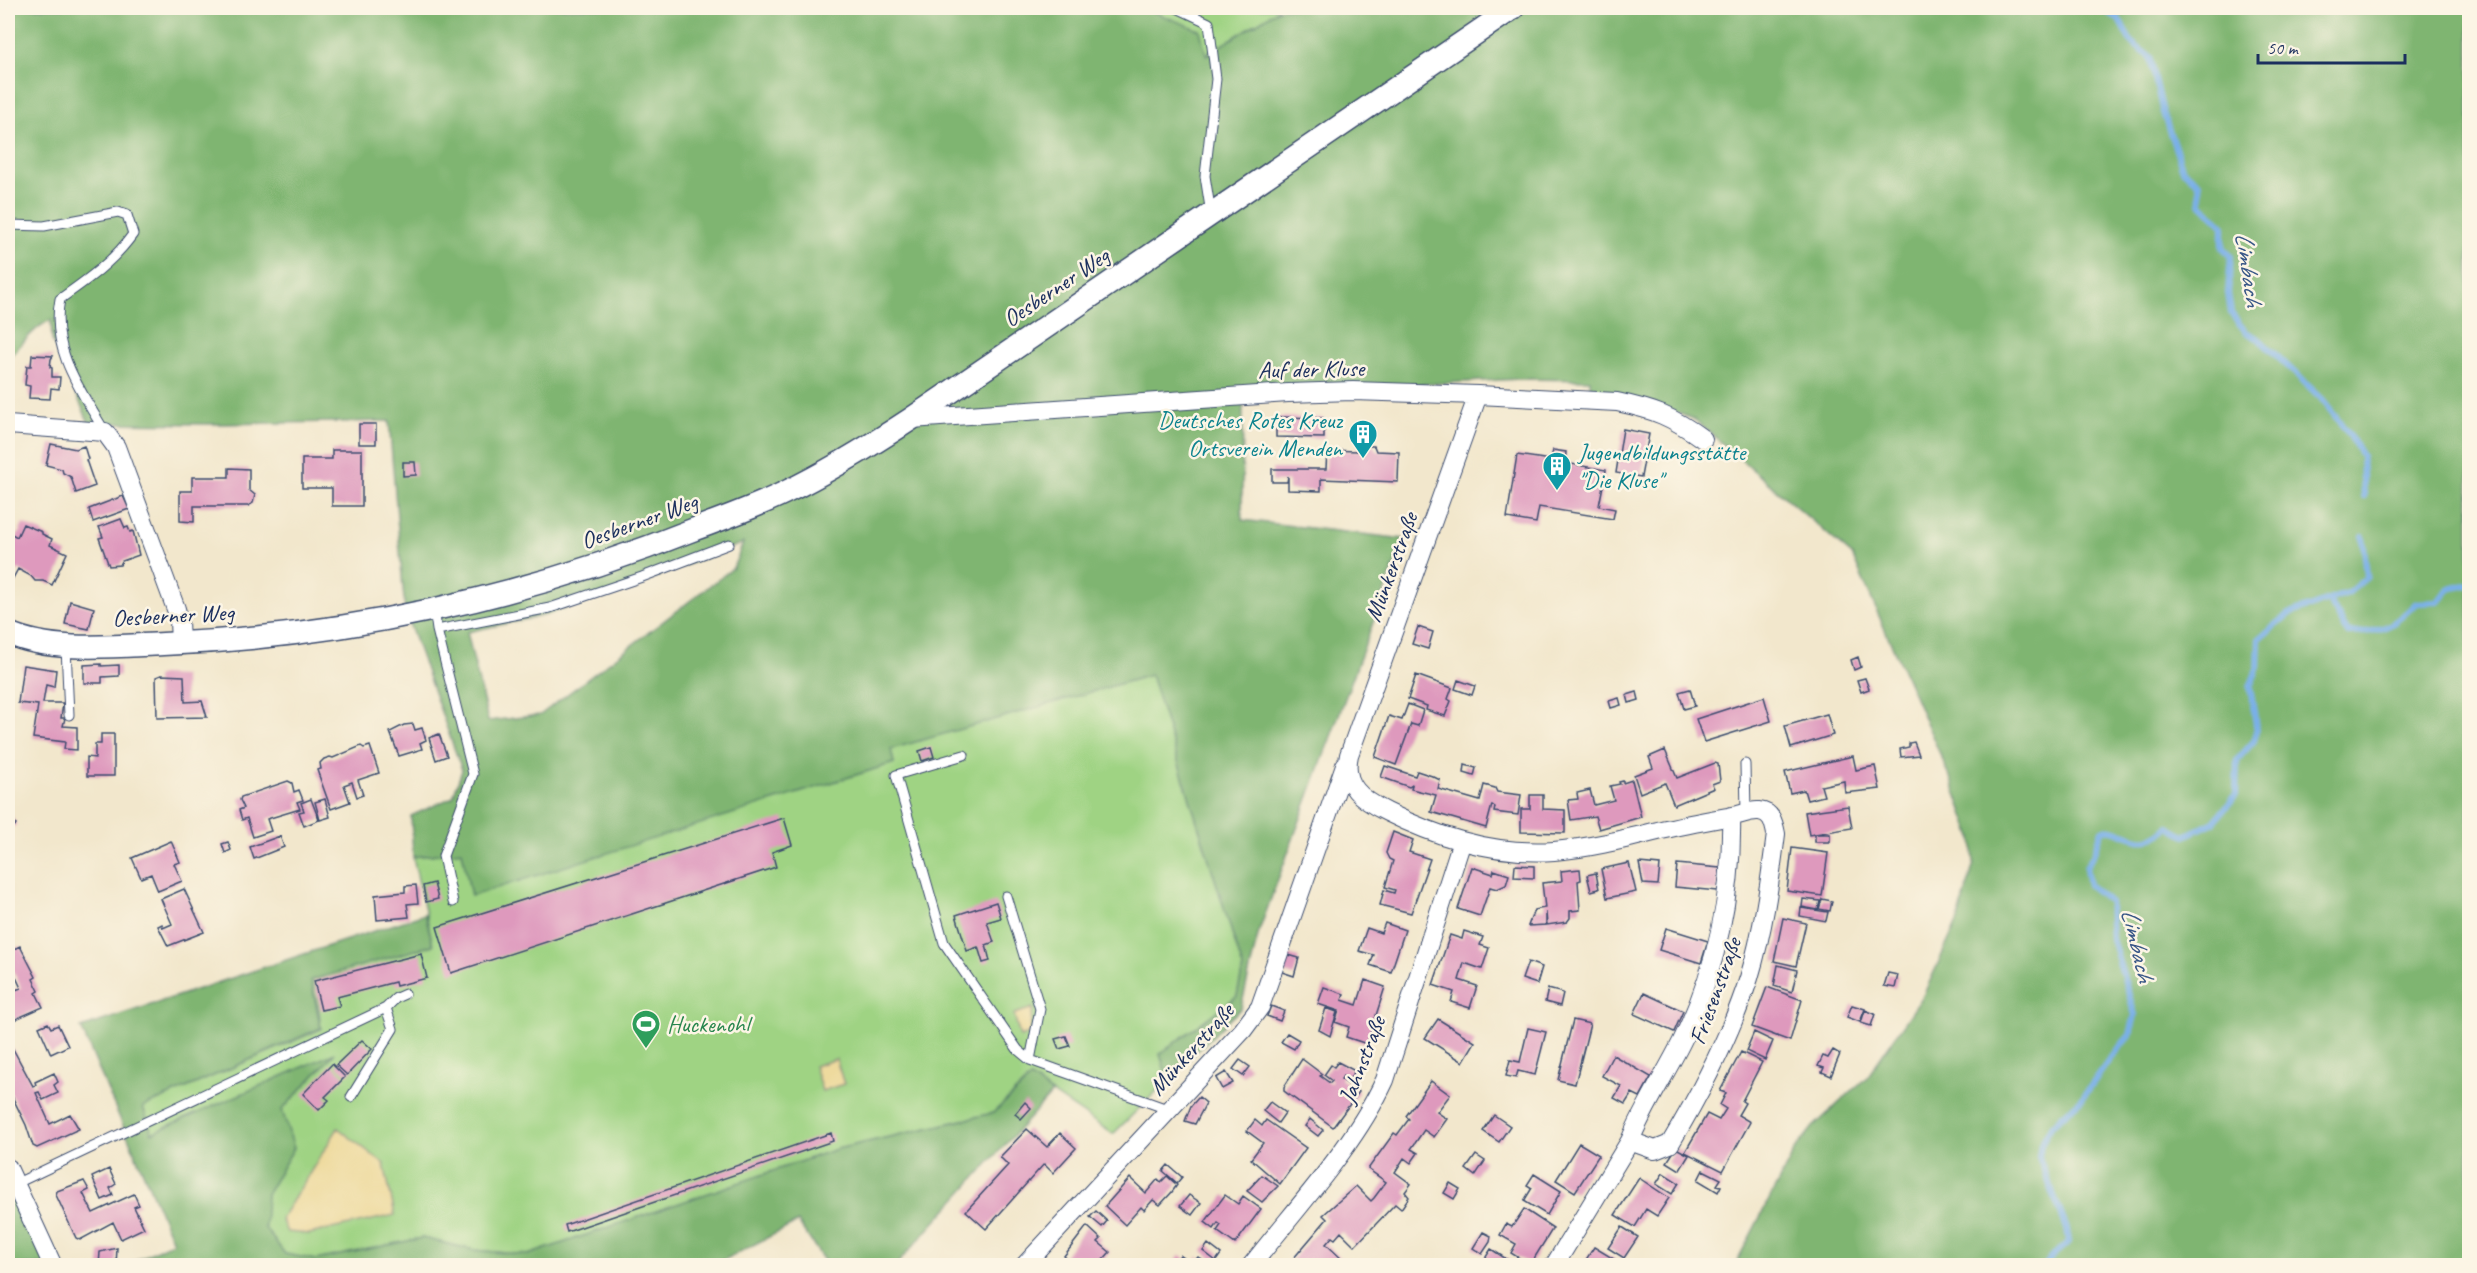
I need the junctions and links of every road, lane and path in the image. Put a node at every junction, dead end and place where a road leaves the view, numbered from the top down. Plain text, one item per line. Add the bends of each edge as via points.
1 (1177, 8) edge
2 (1513, 8) edge
3 (1211, 215) junction
4 (8, 225) edge
5 (1478, 395) junction
6 (911, 419) junction
7 (8, 425) edge
8 (105, 432) junction
9 (1703, 439) dead end
10 (729, 544) dead end
11 (436, 620) junction
12 (8, 633) edge
13 (180, 644) junction
14 (66, 645) junction
15 (69, 715) dead end
16 (964, 755) dead end
17 (1348, 759) junction
18 (1745, 764) dead end
19 (1745, 813) junction
20 (1462, 841) junction
21 (1006, 896) dead end
22 (453, 902) dead end
23 (405, 994) dead end
24 (386, 1008) junction
25 (1030, 1060) junction
26 (351, 1097) dead end
27 (1170, 1110) junction
28 (1630, 1141) junction
29 (11, 1176) edge
30 (53, 1266) edge
31 (1023, 1266) edge
32 (1251, 1266) edge
33 (1554, 1266) edge

1 - 3 lane via 1209,23 1216,80 1205,176
2 - 3 street, Oesberner Weg
3 - 6 street, Oesberner Weg
4 - 8 lane via 44,226 118,212 127,215 133,234 123,249 60,299 57,314 57,331 73,377
5 - 6 street, Auf der Kluse via 1353,391 1243,394
5 - 9 street, Auf der Kluse via 1617,402 1652,409
5 - 17 street, Münkerstraße
6 - 11 street, Oesberner Weg via 783,494 592,568 519,589
7 - 8 street
8 - 13 street via 116,447 176,609
10 - 11 lane via 550,608
11 - 13 street, Oesberner Weg
11 - 22 lane via 473,774 443,856
12 - 14 street, Oesberner Weg via 44,644
13 - 14 street, Oesberner Weg
14 - 15 lane
16 - 25 lane via 896,776 944,943 1018,1050
17 - 20 street via 1350,783 1365,799 1406,821
17 - 27 street, Münkerstraße via 1260,1007
18 - 19 lane
19 - 20 street via 1553,851 1488,847
19 - 28 street, Friesenstraße via 1732,856 1717,947 1683,1039
19 - 28 street, Friesenstraße via 1767,813 1776,834 1760,936 1748,979 1702,1089 1670,1144 1655,1149
20 - 32 street, Jahnstraße via 1375,1102 1359,1129
21 - 25 lane via 1040,1009
23 - 24 lane
24 - 26 lane via 393,1029
24 - 29 lane
25 - 27 lane
27 - 31 street, Münkerstraße
28 - 33 street, Friesenstraße
29 - 30 street

